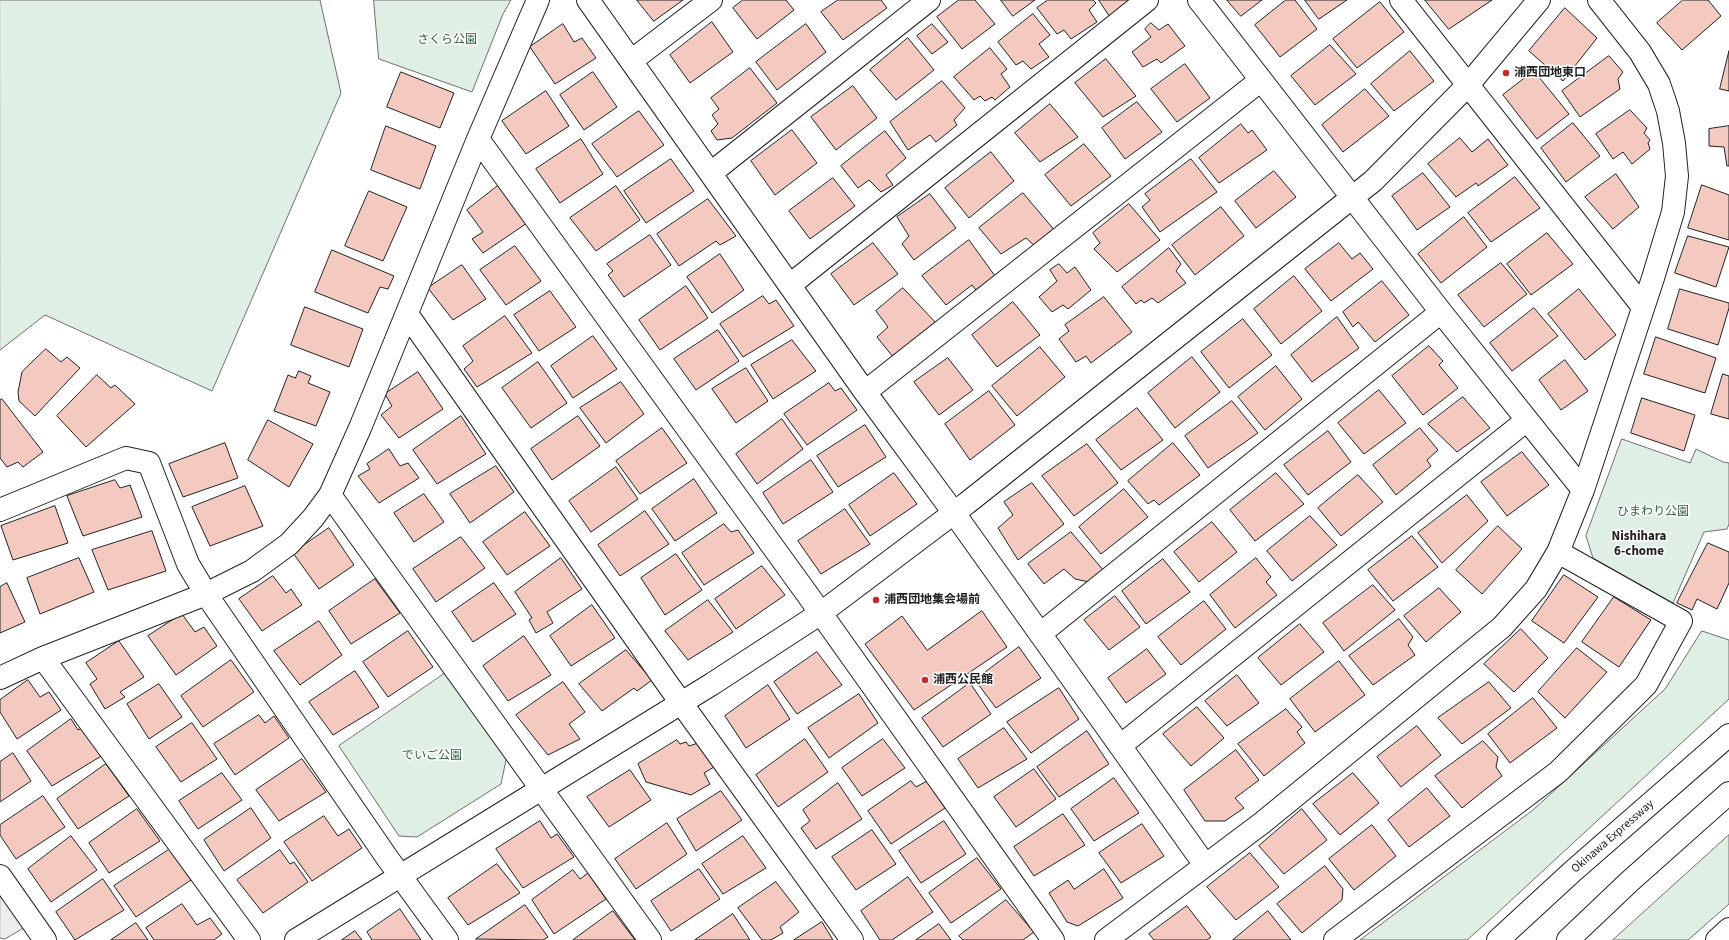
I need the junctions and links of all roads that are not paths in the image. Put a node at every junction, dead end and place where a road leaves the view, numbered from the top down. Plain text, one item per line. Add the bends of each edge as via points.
1 (538, 0) edge
2 (588, 0) edge
3 (710, 0) edge
4 (929, 0) edge
5 (1147, 0) edge
6 (1199, 0) edge
7 (1401, 0) edge
8 (1540, 0) edge
9 (1599, 0) edge
10 (632, 61) junction
11 (1261, 80) junction
12 (1468, 85) junction
13 (478, 139) junction
14 (712, 173) junction
15 (1352, 197) junction
16 (790, 285) junction
17 (1643, 307) junction
18 (1441, 312) junction
19 (407, 314) junction
20 (866, 392) junction
21 (1527, 420) junction
22 (1583, 490) junction
23 (330, 494) junction
24 (0, 510) edge
25 (954, 513) junction
26 (1558, 552) junction
27 (206, 594) junction
28 (821, 613) junction
29 (1040, 634) junction
30 (43, 658) junction
31 (0, 678) edge
32 (681, 702) junction
33 (1729, 735) edge
34 (1120, 746) junction
35 (542, 790) junction
36 (1729, 793) edge
37 (1205, 865) junction
38 (0, 876) edge
39 (400, 876) junction
40 (1729, 929) edge
41 (45, 940) edge
42 (249, 940) edge
43 (296, 940) edge
44 (447, 940) edge
45 (650, 940) edge
46 (852, 940) edge
47 (1053, 940) edge
48 (1106, 940) edge
49 (1335, 940) edge
50 (1498, 940) edge
51 (1568, 940) edge
52 (1717, 940) edge

1 - 13 main road
2 - 10 main road
3 - 10 main road
4 - 14 main road
5 - 16 main road
6 - 11 main road
7 - 12 main road
8 - 12 main road
9 - 17 main road via 1640,52 1659,84 1668,111 1674,143 1677,176 1673,212
10 - 14 main road
11 - 15 main road
11 - 20 main road
12 - 15 main road via 1373,181
12 - 17 main road
13 - 19 main road
13 - 28 main road
14 - 16 main road
15 - 18 main road
15 - 25 main road
16 - 20 main road
17 - 22 main road
18 - 21 main road
18 - 29 main road
19 - 23 main road
19 - 32 main road
20 - 25 main road
21 - 22 main road
21 - 34 main road
22 - 26 main road
23 - 27 main road via 313,518 289,544 252,571
23 - 35 main road
24 - 27 main road via 126,458 149,463 188,564
25 - 28 main road
25 - 29 main road
26 - 37 main road via 1536,589 1502,627 1262,823
26 - 49 main road via 1681,621 1646,685 1558,772
27 - 30 main road
27 - 39 main road
28 - 32 main road
28 - 47 main road
29 - 34 main road
30 - 31 main road
30 - 42 main road
32 - 35 main road
32 - 46 main road
33 - 50 main road, Okinawa Expressway
34 - 37 main road
35 - 39 main road
35 - 45 main road
36 - 51 main road
37 - 48 main road
38 - 41 main road
39 - 43 main road
39 - 44 main road
40 - 52 main road

